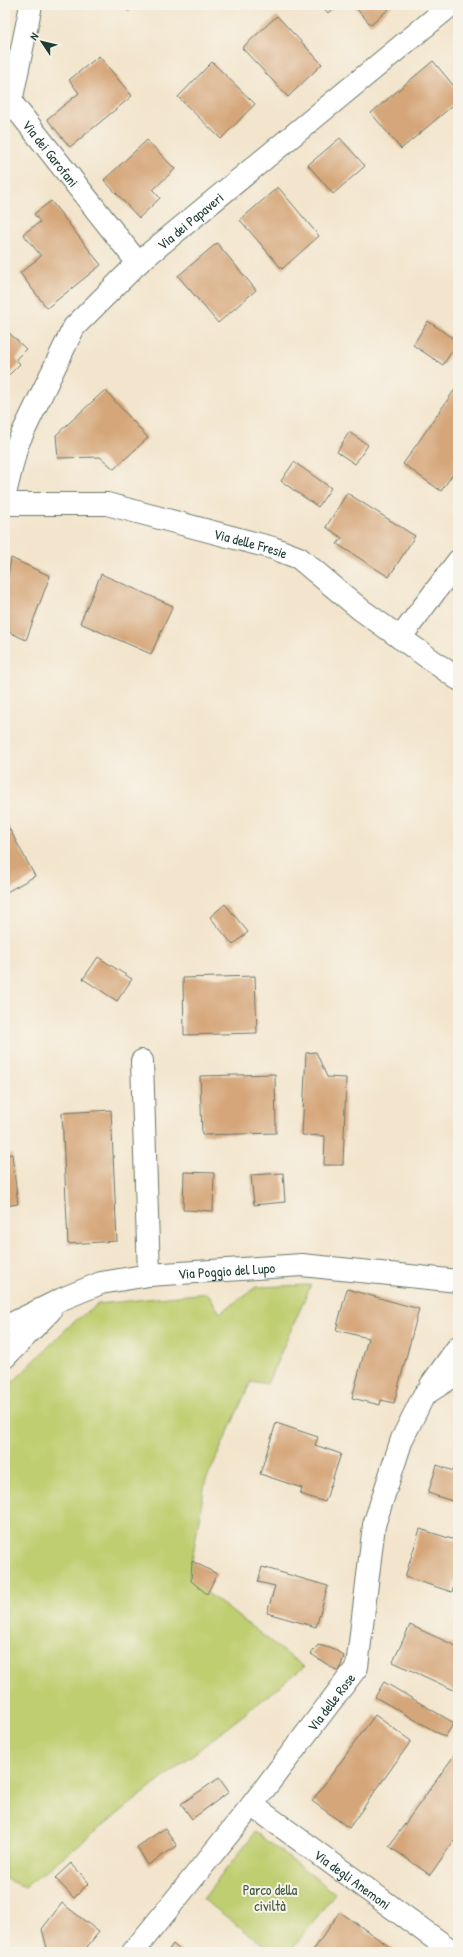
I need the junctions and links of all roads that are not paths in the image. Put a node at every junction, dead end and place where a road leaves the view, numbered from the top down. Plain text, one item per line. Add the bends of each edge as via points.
1 (31, 5) edge
2 (451, 5) edge
3 (138, 263) junction
4 (5, 494) edge
5 (5, 504) edge
6 (458, 561) edge
7 (400, 638) junction
8 (458, 679) edge
9 (142, 1061) dead end
10 (149, 1275) junction
11 (458, 1281) edge
12 (62, 1298) junction
13 (5, 1327) edge
14 (458, 1347) edge
15 (5, 1357) edge
16 (458, 1373) edge
17 (424, 1395) junction
18 (252, 1805) junction
19 (133, 1952) edge
20 (453, 1952) edge

1 - 3 street, Via dei Garofani via 11,102
2 - 3 street, Via dei Papaveri
3 - 4 street, Via dei Papaveri via 74,327 17,445
5 - 7 street, Via delle Fresie via 107,504 273,548 299,558 360,609
6 - 7 street
7 - 8 street, Via delle Fresie
9 - 10 street
10 - 11 street, Via Poggio del Lupo via 302,1265
10 - 12 street, Via Poggio del Lupo via 101,1283
12 - 13 street, Via Poggio del Lupo
12 - 15 street
14 - 17 street, Via delle Rose
16 - 17 street
17 - 18 street, Via delle Rose via 402,1439 374,1525 357,1667
18 - 19 street, Via delle Rose
18 - 20 street, Via degli Anemoni

